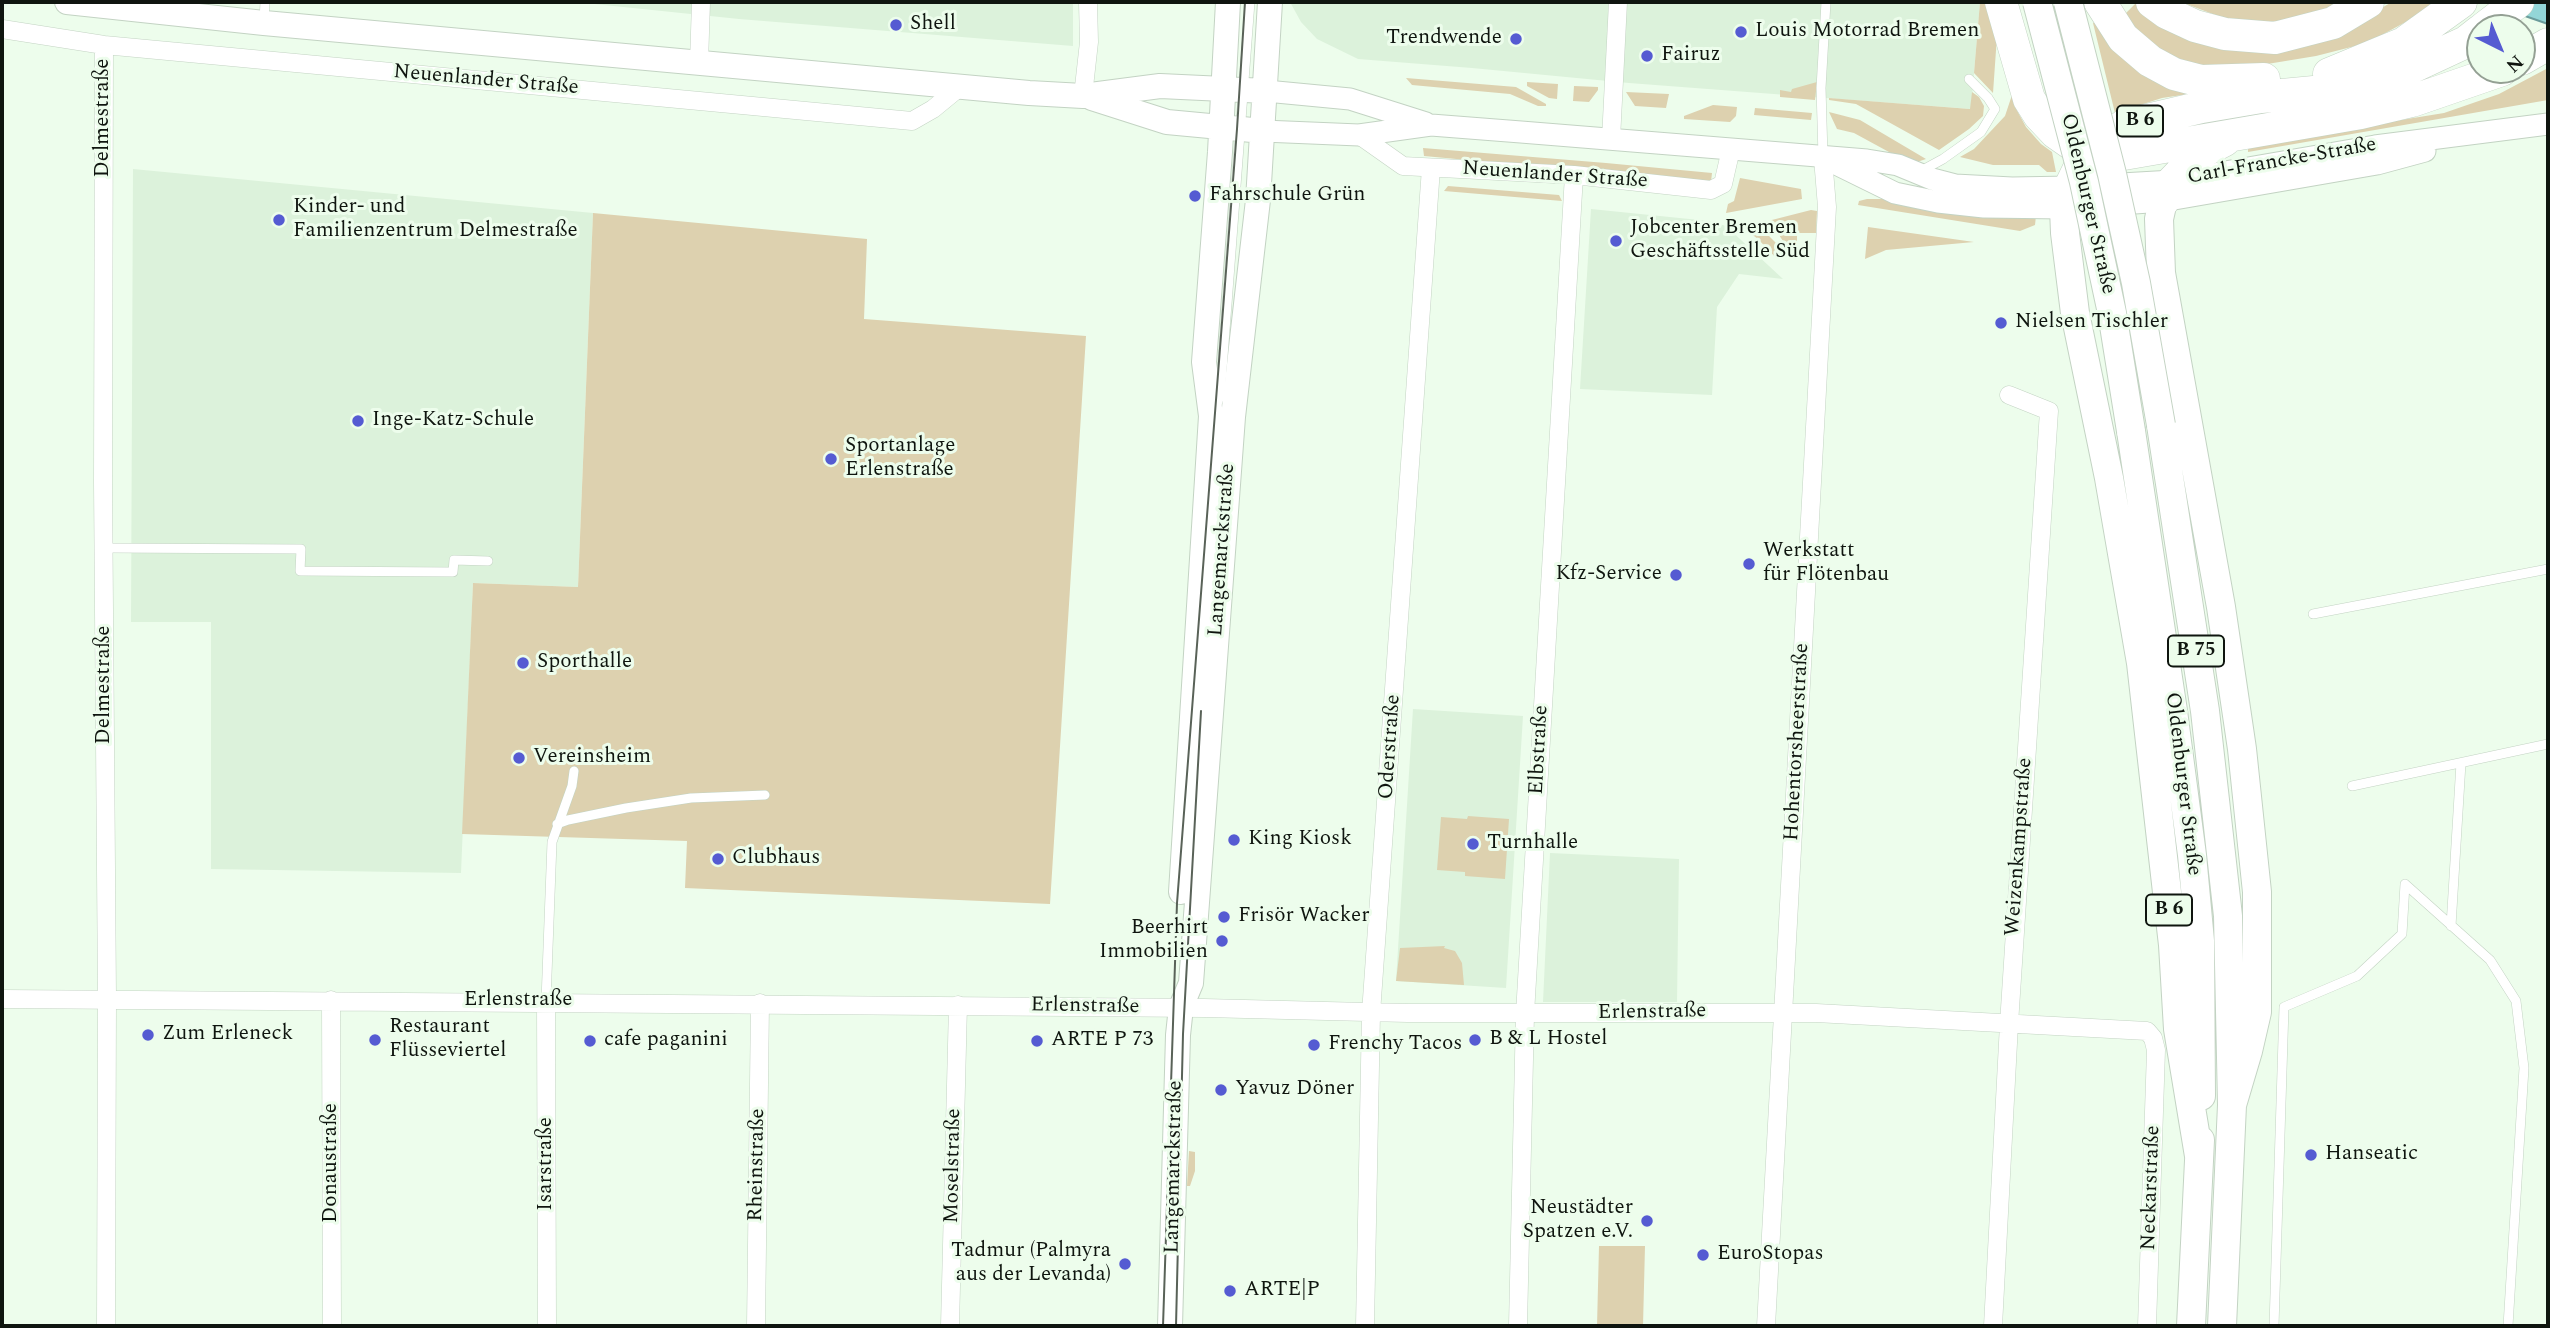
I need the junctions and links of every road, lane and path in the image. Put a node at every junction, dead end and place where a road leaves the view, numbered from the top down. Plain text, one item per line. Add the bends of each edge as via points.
1 (67, 2) edge
2 (701, 2) edge
3 (1088, 2) edge
4 (1228, 2) edge
5 (1250, 2) edge
6 (1270, 2) edge
7 (1618, 2) edge
8 (1826, 2) edge
9 (2001, 2) edge
10 (2037, 2) edge
11 (2068, 2) edge
12 (2100, 2) edge
13 (2152, 2) edge
14 (2368, 2) edge
15 (2461, 2) edge
16 (264, 12) edge
17 (2, 29) edge
18 (2466, 42) edge
19 (104, 45) junction
20 (699, 63) junction
21 (2329, 74) junction
22 (1969, 79) dead end
23 (2466, 82) edge
24 (961, 86) junction
25 (1245, 90) junction
26 (1083, 96) junction
27 (2261, 97) junction
28 (2548, 124) edge
29 (1431, 125) junction
30 (1242, 129) junction
31 (1359, 135) junction
32 (2234, 135) junction
33 (1611, 139) junction
34 (1731, 149) junction
35 (2086, 154) junction
36 (1823, 158) junction
37 (1431, 167) junction
38 (1916, 173) junction
39 (1574, 175) junction
40 (2168, 191) junction
41 (2067, 197) junction
42 (2174, 349) junction
43 (2098, 365) junction
44 (2009, 395) dead end
45 (1222, 410) junction
46 (104, 548) junction
47 (488, 561) dead end
48 (2548, 569) edge
49 (2313, 614) dead end
50 (2548, 744) edge
51 (2461, 763) junction
52 (574, 771) dead end
53 (2352, 786) dead end
54 (765, 795) dead end
55 (557, 824) junction
56 (2195, 881) joint
57 (2451, 926) junction
58 (2, 999) edge
59 (107, 999) junction
60 (331, 1000) junction
61 (546, 1002) junction
62 (760, 1003) junction
63 (958, 1005) junction
64 (1181, 1007) junction
65 (1783, 1012) junction
66 (1371, 1013) junction
67 (1525, 1014) junction
68 (2009, 1024) junction
69 (2156, 1050) joint
70 (2232, 1105) junction
71 (2199, 1156) junction
72 (106, 1326) edge
73 (332, 1326) edge
74 (547, 1326) edge
75 (756, 1326) edge
76 (950, 1326) edge
77 (1170, 1326) edge
78 (1365, 1326) edge
79 (1518, 1326) edge
80 (1766, 1326) edge
81 (1993, 1326) edge
82 (2147, 1326) edge
83 (2191, 1326) edge
84 (2221, 1326) edge
85 (2274, 1326) edge
86 (2508, 1326) edge

1 - 16 main road, Neuenlander Straße
2 - 20 street
3 - 26 street
4 - 25 main road
5 - 25 lane
6 - 25 main road
7 - 33 street
8 - 36 lane
9 - 35 highway via 2029,99 2056,133
10 - 56 highway, Oldenburger Straße / B 75, bridge via 2109,299
11 - 70 highway, Oldenburger Straße / B 75, bridge via 2136,283 2205,711 2229,929
12 - 21 highway via 2123,38 2174,74 2201,81
13 - 14 highway via 2195,26 2275,38 2333,23
15 - 21 highway via 2404,43
16 - 20 main road, Neuenlander Straße
17 - 19 street, Neuenlander Straße
18 - 27 highway via 2391,76 2335,90
19 - 24 street, Neuenlander Straße via 912,121
19 - 46 street, Delmestraße
20 - 24 main road, Neuenlander Straße
21 - 27 highway, B 6
22 - 38 lane via 1995,109 1981,132
23 - 32 highway via 2361,113
24 - 26 main road, Neuenlander Straße
25 - 26 main road, Neuenlander Straße via 1160,86
25 - 29 street, Neuenlander Straße via 1350,99
25 - 30 main road
25 - 30 main road, Langemarckstraße
26 - 30 main road, Neuenlander Straße via 1167,122
27 - 35 highway, B 6 via 2125,125
28 - 40 street, Carl-Francke-Straße via 2378,164
29 - 31 street, Neuenlander Straße
29 - 33 street, Neuenlander Straße
30 - 31 street, Neuenlander Straße
30 - 45 main road, Langemarckstraße via 1258,201
30 - 45 main road, Langemarckstraße via 1204,362
31 - 37 street, Neuenlander Straße via 1403,166
32 - 35 highway via 2118,155
32 - 40 highway via 2200,153
33 - 34 street, Neuenlander Straße
34 - 36 street, Neuenlander Straße
34 - 39 street, Neuenlander Straße via 1723,184 1711,190
35 - 41 highway, B 6
36 - 38 street, Neuenlander Straße via 1898,165
36 - 41 street, Neuenlander Straße via 1906,196 1984,207
36 - 65 street, Hohentorsheerstraße via 1827,207
37 - 39 street, Neuenlander Straße
37 - 66 street, Oderstraße
38 - 41 street, Neuenlander Straße via 1955,185
39 - 67 street, Elbstraße
40 - 41 street, Carl-Francke-Straße
40 - 42 highway via 2159,219 2161,274
41 - 43 highway, B 6 via 2064,233 2074,313
42 - 43 lane
42 - 70 highway via 2225,633 2257,891 2257,1012
43 - 71 highway, B 6 via 2109,478 2141,663 2178,1029
44 - 68 street, Weizenkampstraße via 2049,411
45 - 64 main road, Langemarckstraße via 1175,982
46 - 47 lane via 301,549 300,571 453,572 454,559
46 - 59 street, Delmestraße
48 - 49 lane
50 - 51 lane
51 - 53 lane
51 - 57 lane
52 - 55 lane
54 - 55 lane via 691,798
55 - 61 lane via 552,842
56 - 71 highway, Oldenburger Straße / B 6 via 2202,1053
57 - 85 lane via 2405,884 2402,934 2357,976 2284,1007
57 - 86 lane via 2490,960 2516,1000 2524,1068
58 - 59 street, Erlenstraße
59 - 60 street, Erlenstraße
59 - 72 street, Delmestraße
60 - 61 street, Erlenstraße
60 - 73 street, Donaustraße
61 - 62 street, Erlenstraße
61 - 74 street, Isarstraße
62 - 63 street, Erlenstraße
62 - 75 street, Rheinstraße
63 - 64 street, Erlenstraße
63 - 76 street, Moselstraße
64 - 66 street, Erlenstraße
64 - 77 main road, Langemarckstraße
65 - 67 street, Erlenstraße
65 - 68 street, Erlenstraße
65 - 80 street, Hohentorsheerstraße
66 - 67 street, Erlenstraße
66 - 78 street, Oderstraße
67 - 79 street, Elbstraße
68 - 69 street, Erlenstraße via 2147,1031
68 - 81 street, Weizenkampstraße
69 - 82 street, Neckarstraße
70 - 84 highway, Oldenburger Straße
71 - 83 highway, Oldenburger Straße / B 6

